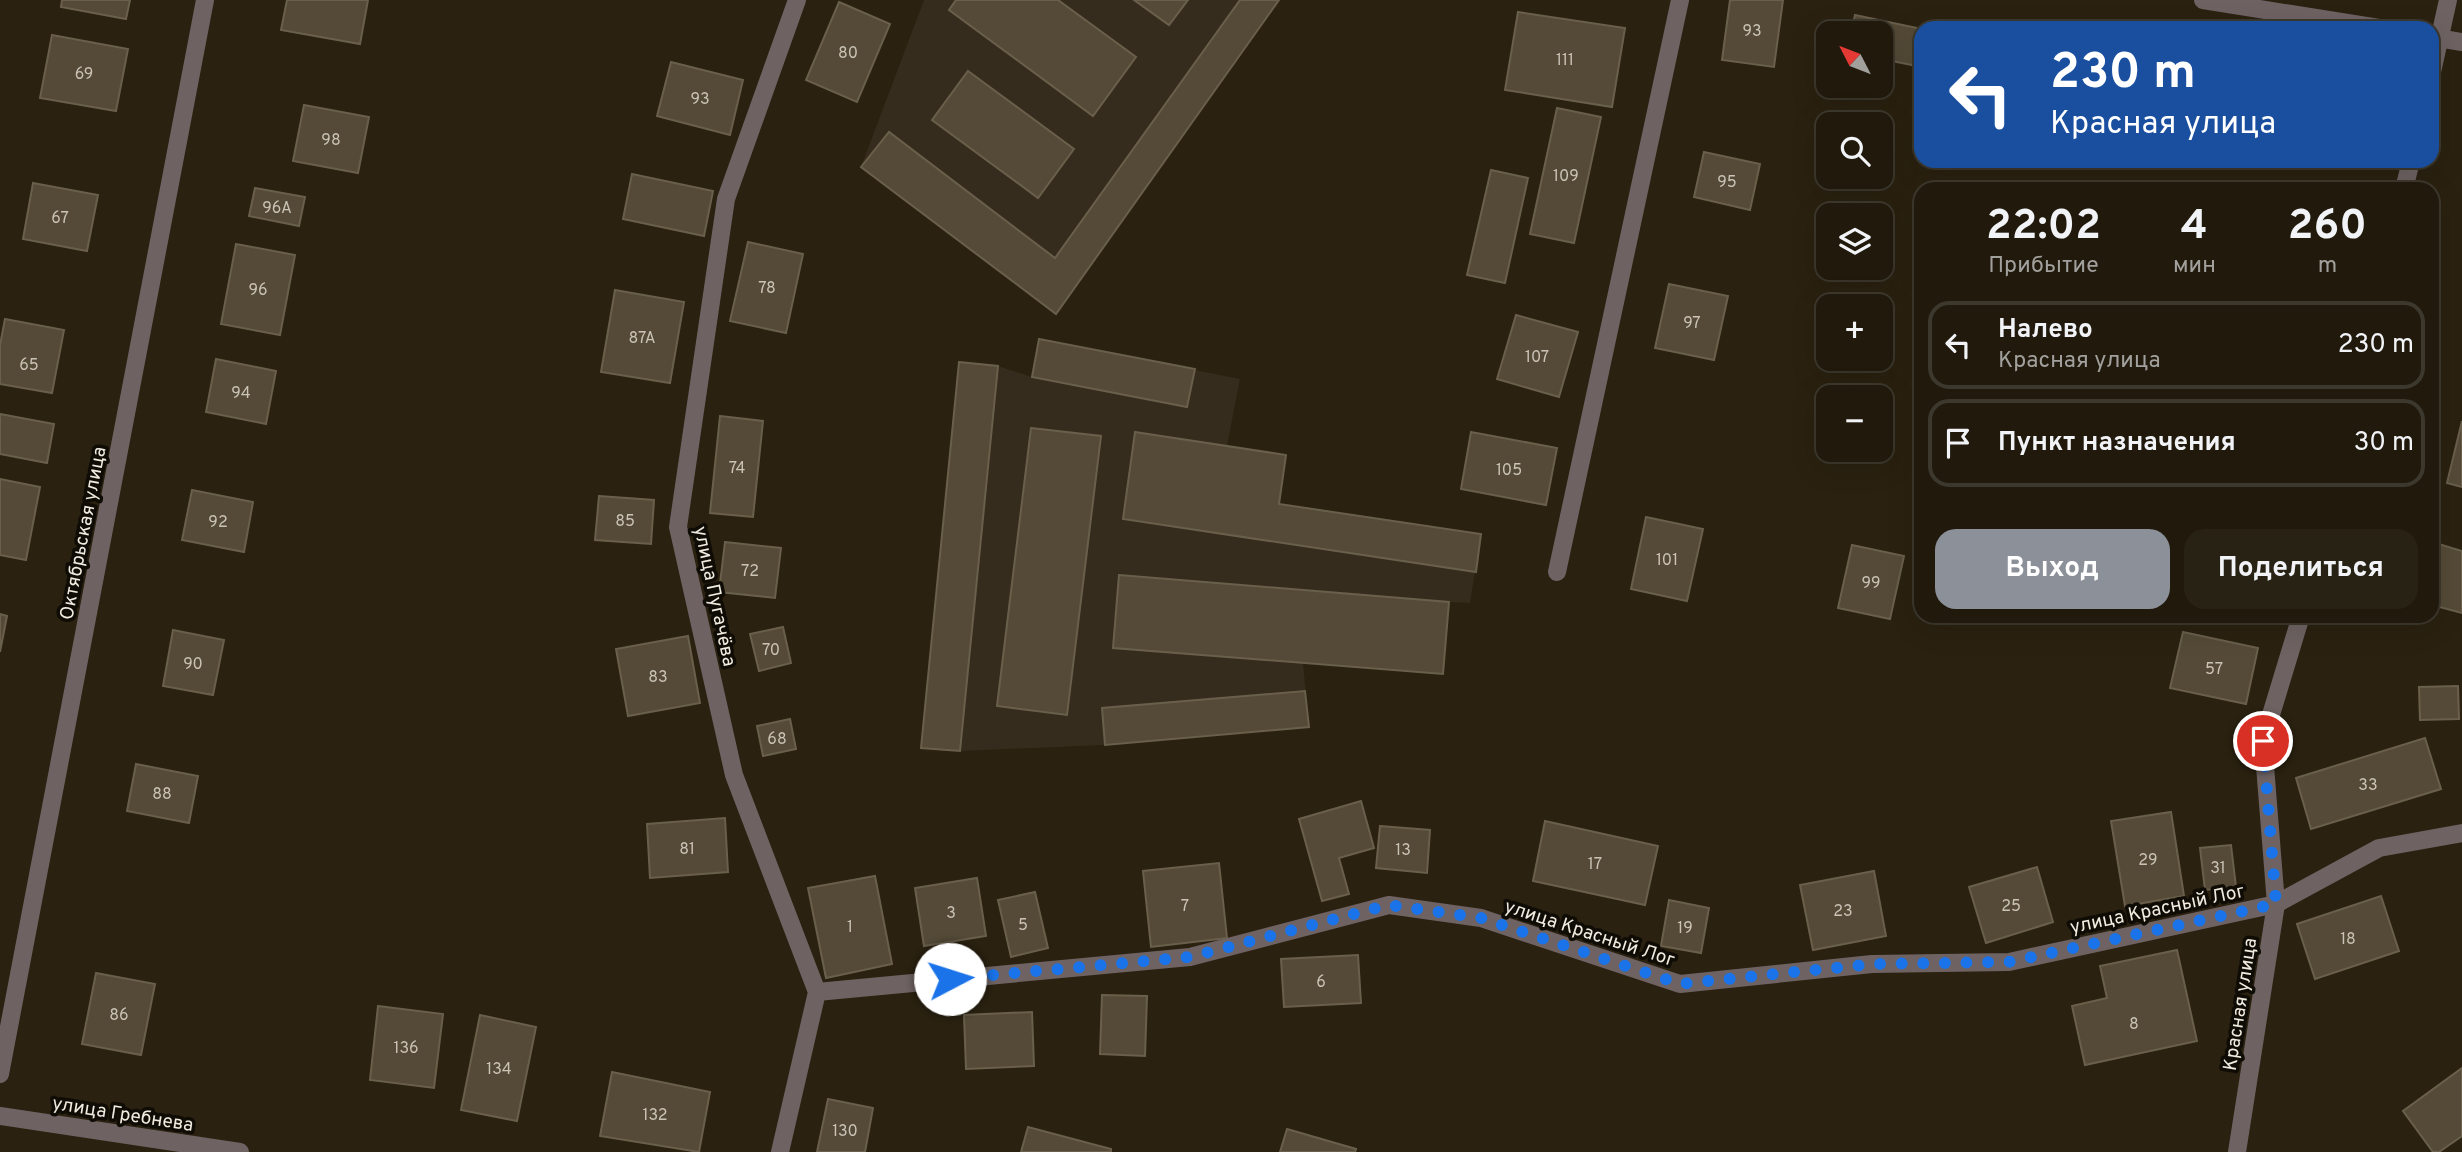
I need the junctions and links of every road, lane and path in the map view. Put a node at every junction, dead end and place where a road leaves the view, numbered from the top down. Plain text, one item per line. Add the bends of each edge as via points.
1 (205, 0) edge
2 (797, 0) edge
3 (1680, 0) edge
4 (2203, 0) edge
5 (2448, 0) edge
6 (2335, 21) edge
7 (2439, 30) edge
8 (2439, 37) edge
9 (2462, 42) edge
10 (1557, 572) dead end
11 (2299, 623) edge
12 (2462, 833) edge
13 (2276, 904) junction
14 (817, 992) junction
15 (0, 1074) edge
16 (0, 1116) edge
17 (240, 1152) edge
18 (780, 1152) edge
19 (2237, 1152) edge

1 - 15 street, Октябрьская улица
2 - 14 street, улица Пугачёва via 726,199 678,527 734,775
3 - 10 street
4 - 6 street
5 - 7 street
8 - 9 street
11 - 13 street, Красная улица via 2263,741
12 - 13 street, улица Красный Лог via 2379,848
13 - 14 street, улица Красный Лог via 2009,962 1872,964 1680,984 1481,918 1388,905 1190,957
13 - 19 street, Красная улица
14 - 18 street
16 - 17 street, улица Гребнева

